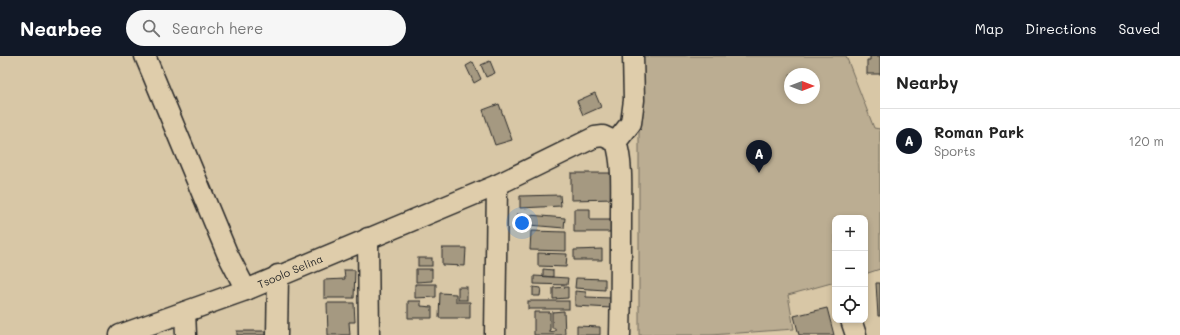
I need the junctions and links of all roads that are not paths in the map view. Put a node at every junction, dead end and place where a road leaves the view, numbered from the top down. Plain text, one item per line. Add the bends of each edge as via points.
1 (145, 56) edge
2 (633, 56) edge
3 (616, 142) junction
4 (497, 185) junction
5 (368, 238) junction
6 (278, 275) junction
7 (246, 290) junction
8 (185, 312) junction
9 (852, 323) edge
10 (120, 335) edge
11 (186, 335) edge
12 (277, 335) edge
13 (369, 335) edge
14 (495, 335) edge
15 (620, 335) edge
16 (856, 335) edge

1 - 7 street via 227,253
2 - 3 street via 634,100 631,123
3 - 4 street, Tsoolo Selina via 603,136 595,137
3 - 15 street via 621,200
4 - 5 street, Tsoolo Selina
4 - 14 street
5 - 6 street, Tsoolo Selina
5 - 13 street
6 - 7 street, Tsoolo Selina
6 - 12 street
7 - 8 street, Tsoolo Selina
8 - 10 street, Tsoolo Selina
8 - 11 street
9 - 16 street

